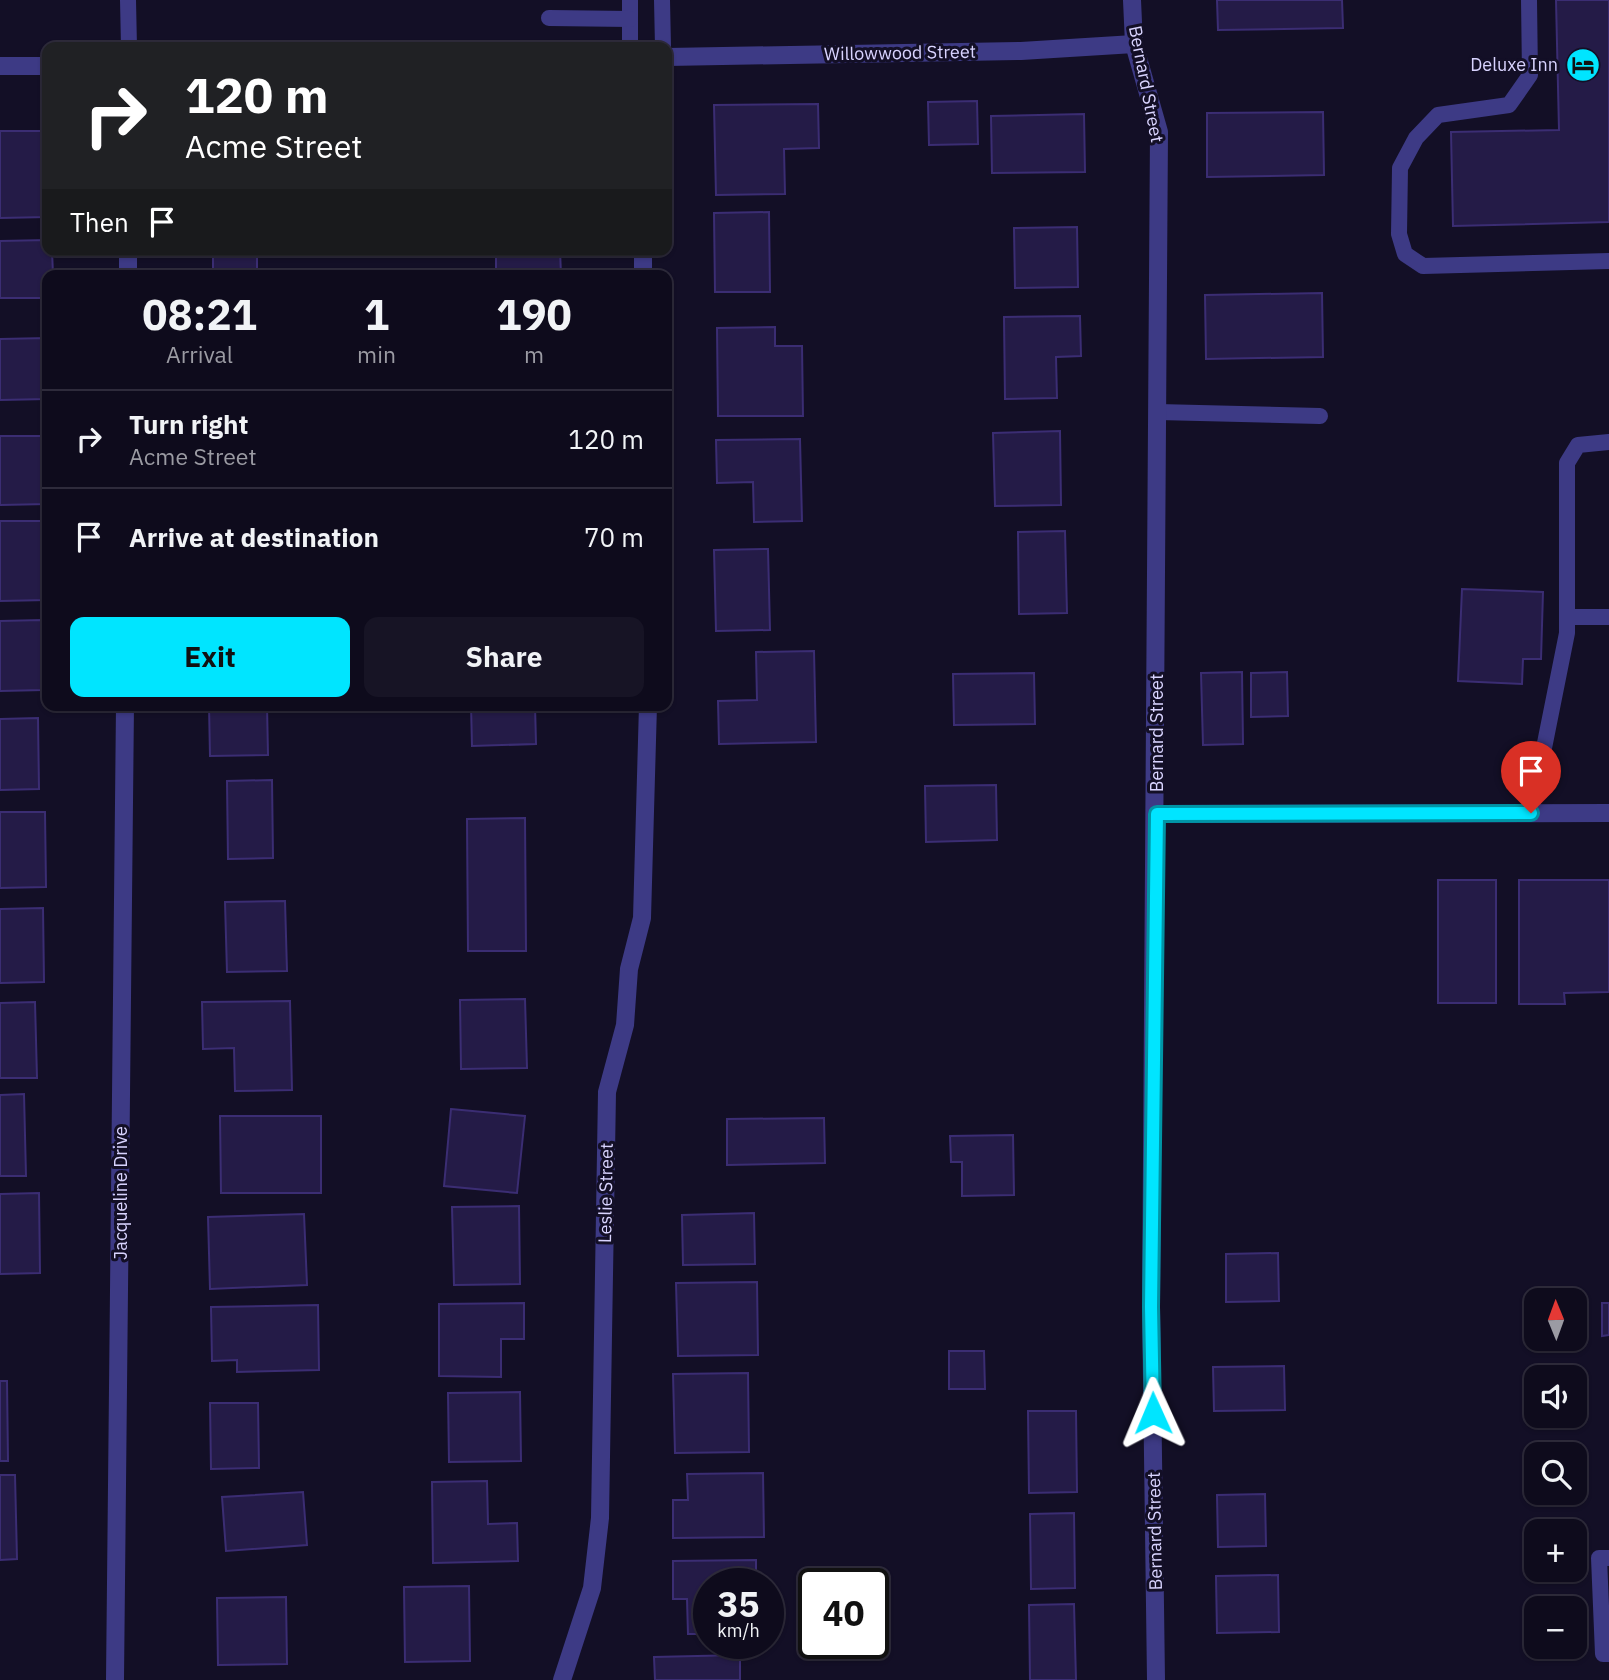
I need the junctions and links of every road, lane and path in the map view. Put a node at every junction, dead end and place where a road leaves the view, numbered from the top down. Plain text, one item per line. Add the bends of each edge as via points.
1 (128, 0) edge
2 (630, 0) edge
3 (662, 0) edge
4 (1132, 0) edge
5 (1529, 0) edge
6 (549, 18) dead end
7 (630, 19) junction
8 (129, 42) edge
9 (630, 42) edge
10 (663, 42) edge
11 (1134, 44) junction
12 (672, 57) edge
13 (0, 66) edge
14 (42, 66) edge
15 (1609, 261) edge
16 (1158, 412) junction
17 (1320, 416) dead end
18 (1609, 442) edge
19 (1567, 617) junction
20 (1609, 617) edge
21 (125, 711) edge
22 (648, 711) edge
23 (1531, 813) junction
24 (1609, 813) edge
25 (1157, 814) junction
26 (1609, 1558) edge
27 (1609, 1654) edge
28 (116, 1680) edge
29 (562, 1680) edge
30 (1156, 1680) edge

1 - 8 lane
2 - 7 lane
3 - 10 lane
4 - 11 street, Bernard Street
5 - 15 lane via 1530,75 1509,105 1438,115 1416,138 1400,168 1399,234 1405,254 1423,266
6 - 7 lane
7 - 9 lane
11 - 12 street, Willowwood Street via 1021,51
11 - 16 street, Bernard Street via 1159,132
13 - 14 street
16 - 17 lane
16 - 25 street, Bernard Street
18 - 19 lane via 1578,445 1567,463
19 - 20 lane
19 - 23 lane
21 - 28 street, Jacqueline Drive
22 - 29 street, Leslie Street via 642,918 629,969 625,1025 607,1092 600,1518 592,1588
23 - 24 street
23 - 25 street
25 - 30 street, Bernard Street via 1151,1307
26 - 27 lane via 1599,1558 1603,1654

